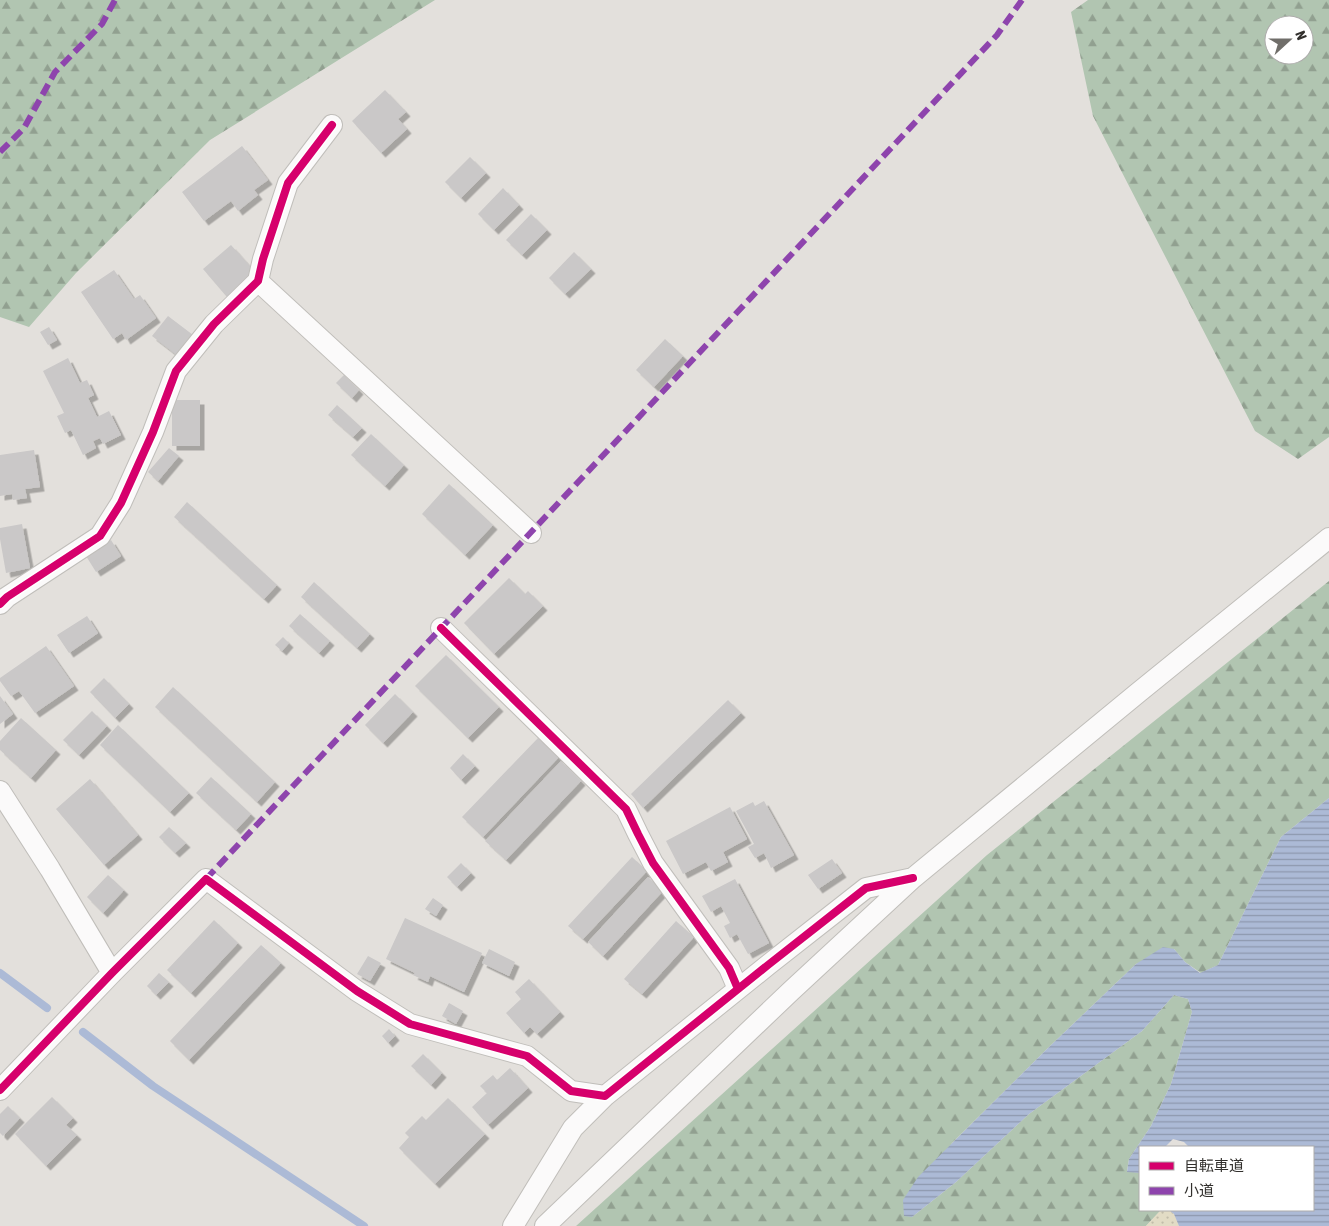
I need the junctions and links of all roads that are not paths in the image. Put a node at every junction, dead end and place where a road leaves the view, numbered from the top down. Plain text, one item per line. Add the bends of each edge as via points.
1 (332, 125) dead end
2 (258, 281) junction
3 (531, 533) dead end
4 (1329, 538) edge
5 (0, 604) edge
6 (441, 628) dead end
7 (0, 791) edge
8 (913, 878) junction
9 (112, 972) junction
10 (738, 989) junction
11 (0, 1090) edge
12 (605, 1096) junction
13 (513, 1226) edge
14 (545, 1226) edge

1 - 2 street via 288,183
2 - 3 street
2 - 5 street via 214,324 176,371 121,503 100,536
4 - 8 street
6 - 10 street via 626,809 653,863 728,968
7 - 9 street
8 - 10 street via 866,888
8 - 14 street
9 - 11 street
9 - 12 street via 206,879 357,991 410,1024 526,1056 571,1091
10 - 12 street
12 - 13 street via 573,1128

